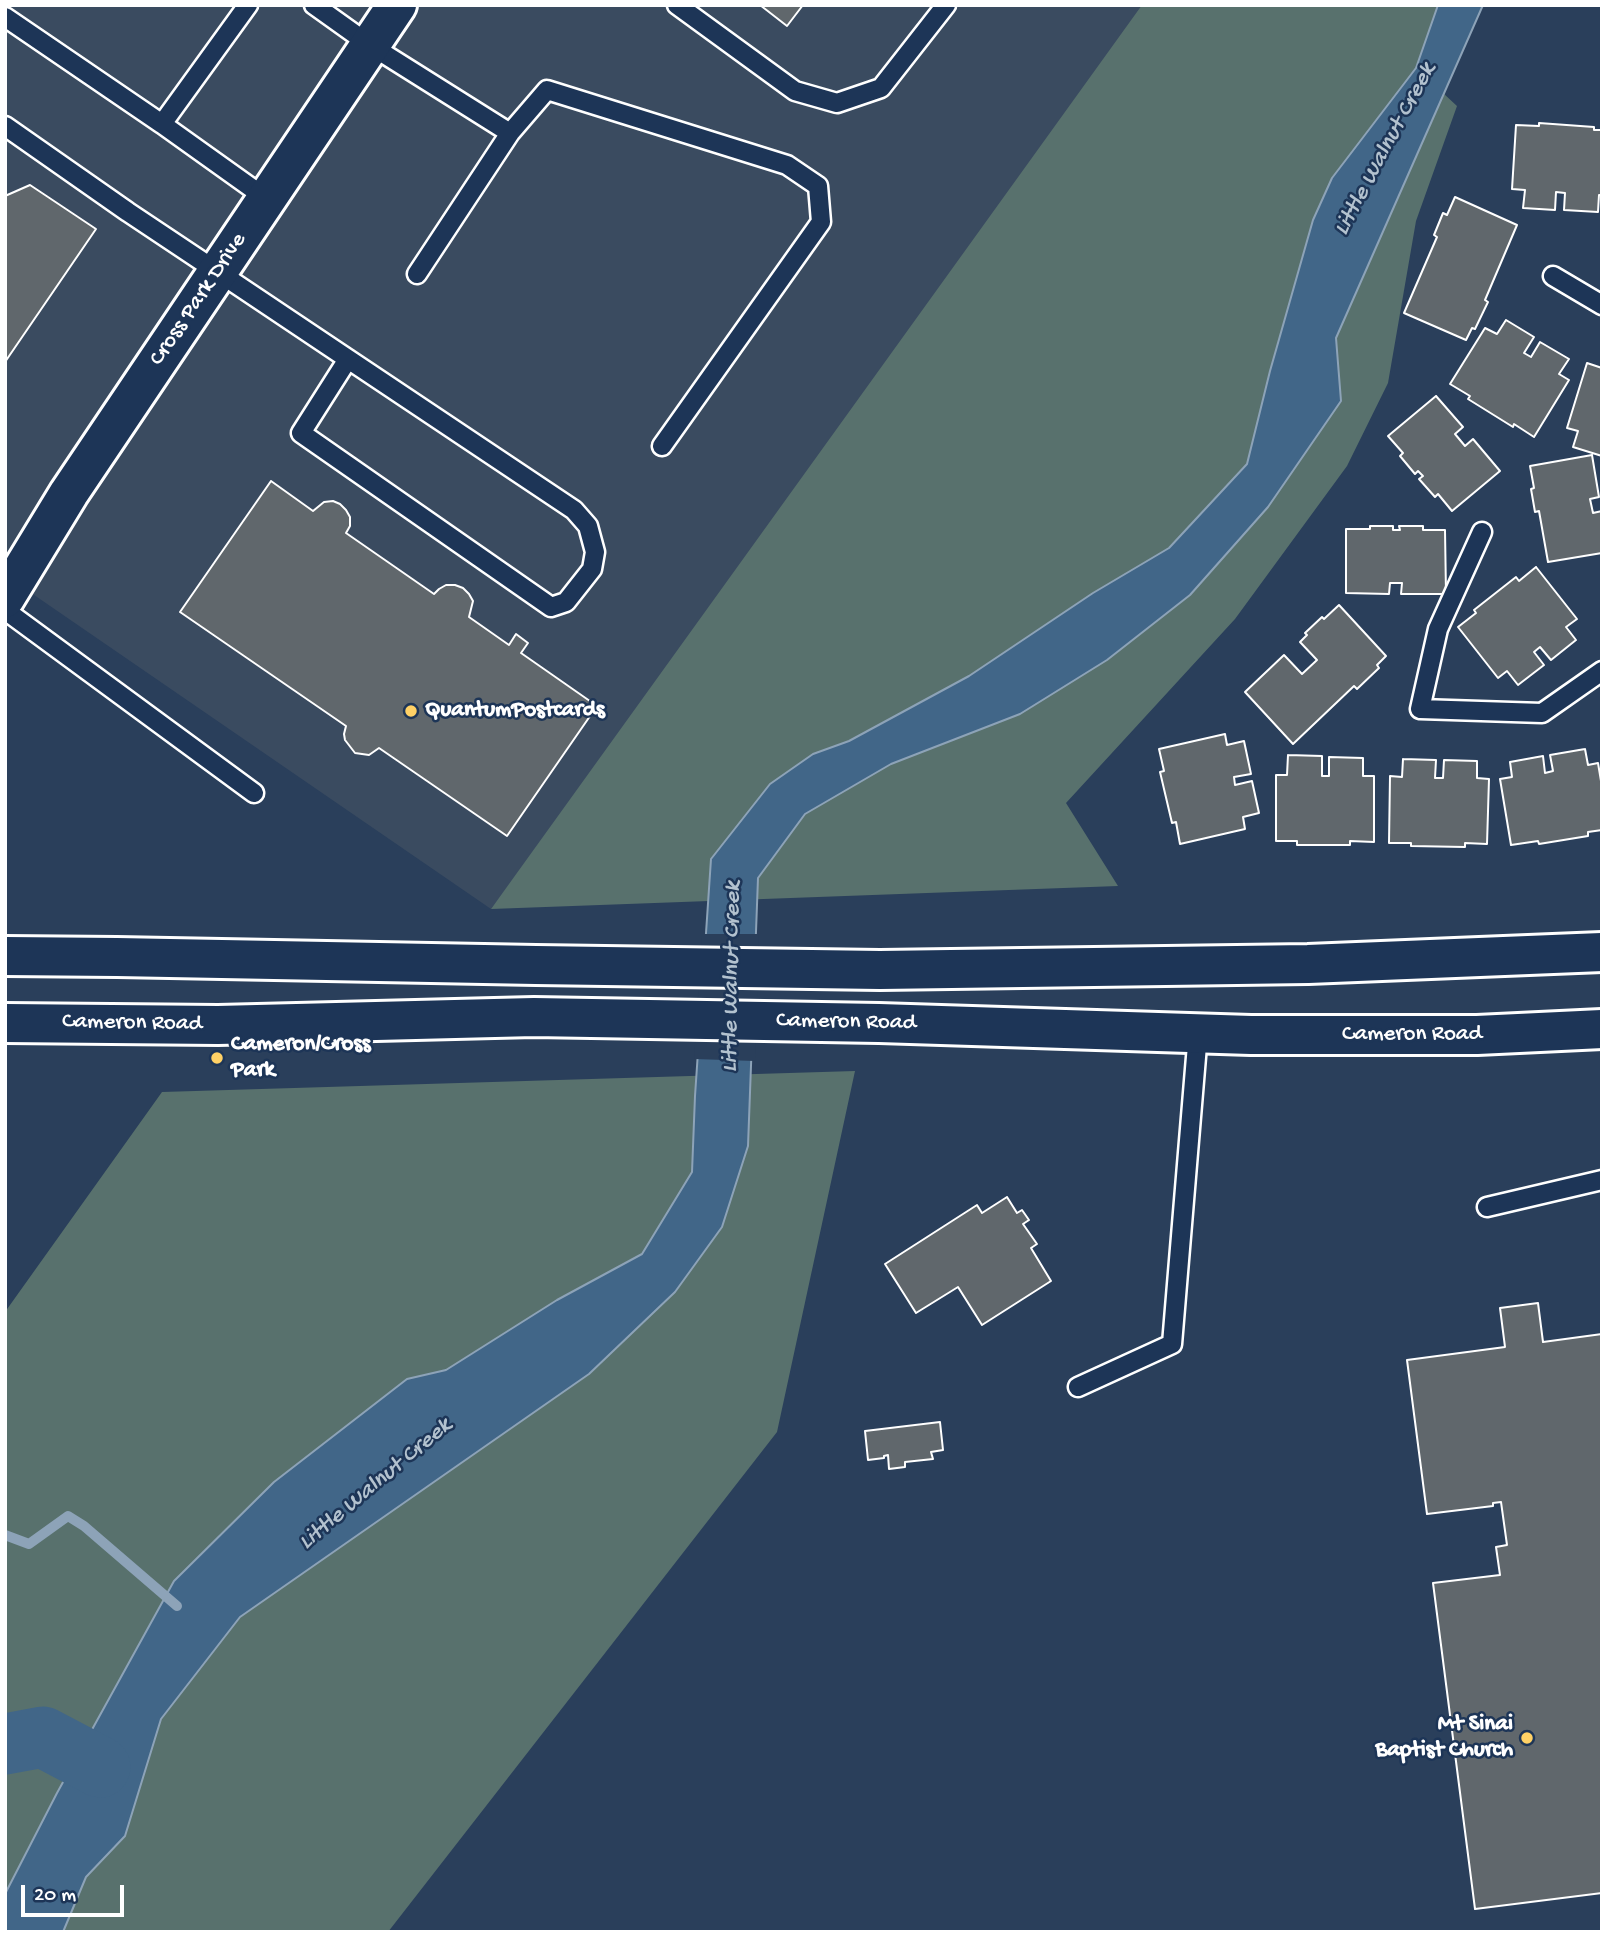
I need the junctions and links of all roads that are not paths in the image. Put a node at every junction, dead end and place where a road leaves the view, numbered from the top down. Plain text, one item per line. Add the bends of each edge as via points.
1 (248, 5) edge
2 (314, 5) edge
3 (397, 5) edge
4 (677, 5) edge
5 (946, 5) edge
6 (5, 18) edge
7 (370, 45) junction
8 (162, 124) junction
9 (5, 127) edge
10 (510, 133) junction
11 (267, 199) junction
12 (218, 272) junction
13 (417, 274) dead end
14 (1553, 276) dead end
15 (1602, 305) edge
16 (348, 359) junction
17 (662, 446) dead end
18 (1482, 532) dead end
19 (5, 598) edge
20 (5, 610) edge
21 (1602, 671) edge
22 (254, 793) dead end
23 (1602, 952) edge
24 (5, 956) edge
25 (5, 1023) edge
26 (1602, 1029) edge
27 (1198, 1033) junction
28 (1602, 1180) edge
29 (1486, 1207) dead end
30 (1079, 1387) dead end

1 - 8 lane
2 - 7 lane
3 - 7 main road, Cross Park Drive
4 - 5 lane via 795,91 836,103 881,88
6 - 8 lane
7 - 10 lane
7 - 11 main road, Cross Park Drive
8 - 11 lane
9 - 12 lane
10 - 13 lane
10 - 17 lane via 547,90 787,165 818,186 821,222
11 - 12 main road, Cross Park Drive
12 - 16 lane
12 - 19 main road, Cross Park Drive via 69,493
14 - 15 lane
16 - 16 lane via 574,510 588,526 595,552 592,569 566,602 551,607 301,433
18 - 21 lane via 1438,629 1420,709 1542,712
20 - 22 lane
23 - 24 main road via 1308,964 880,970
25 - 27 main road, Cameron Road via 218,1025 534,1017
26 - 27 main road, Cameron Road via 1477,1035
27 - 30 lane via 1172,1344
28 - 29 lane

